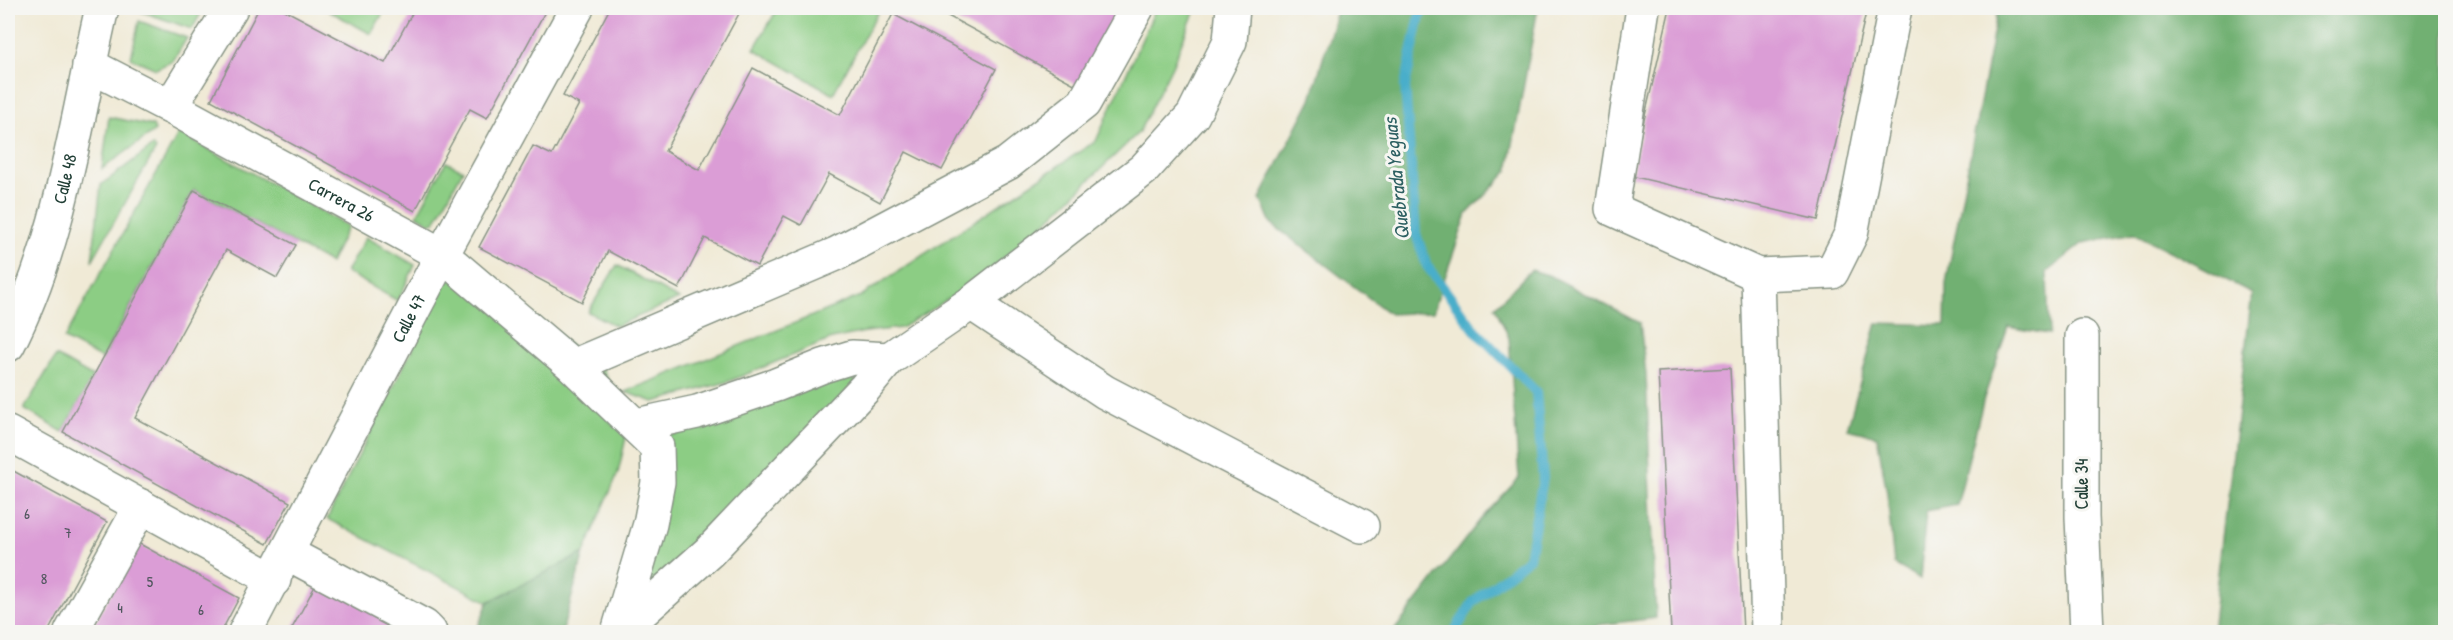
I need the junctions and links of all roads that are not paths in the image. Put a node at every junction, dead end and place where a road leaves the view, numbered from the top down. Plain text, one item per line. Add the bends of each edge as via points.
1 (102, 8) edge
2 (231, 8) edge
3 (577, 8) edge
4 (1137, 8) edge
5 (1233, 8) edge
6 (1643, 8) edge
7 (1895, 8) edge
8 (88, 65) junction
9 (170, 107) junction
10 (442, 255) junction
11 (1758, 275) junction
12 (971, 303) junction
13 (2082, 336) dead end
14 (8, 345) edge
15 (889, 359) junction
16 (573, 366) junction
17 (637, 425) junction
18 (8, 433) edge
19 (141, 506) junction
20 (1362, 526) dead end
21 (280, 566) junction
22 (71, 633) edge
23 (245, 633) edge
24 (430, 633) edge
25 (618, 633) edge
26 (1768, 633) edge
27 (2087, 633) edge

1 - 8 street, Calle 48
2 - 9 street
3 - 10 street, Calle 47
4 - 16 street via 1084,103 1008,163 836,254
5 - 12 street via 1230,41 1193,115 1144,169
6 - 11 street via 1612,209
7 - 11 street via 1851,234 1832,272
8 - 9 street, Carrera 26
8 - 14 street, Calle 48 via 52,234 27,308
9 - 10 street, Carrera 26
10 - 16 street, Carrera 26
10 - 21 street, Calle 47
11 - 26 street
12 - 15 street
12 - 20 street via 1105,392
13 - 27 street, Calle 34 via 2082,517
15 - 17 street via 852,357 697,412
15 - 25 street via 709,552
16 - 17 street, Carrera 26
17 - 25 street, Carrera 26 via 657,447 658,482 650,524
18 - 19 street
19 - 21 street
19 - 22 street
21 - 23 street, Calle 47
21 - 24 street via 424,626

